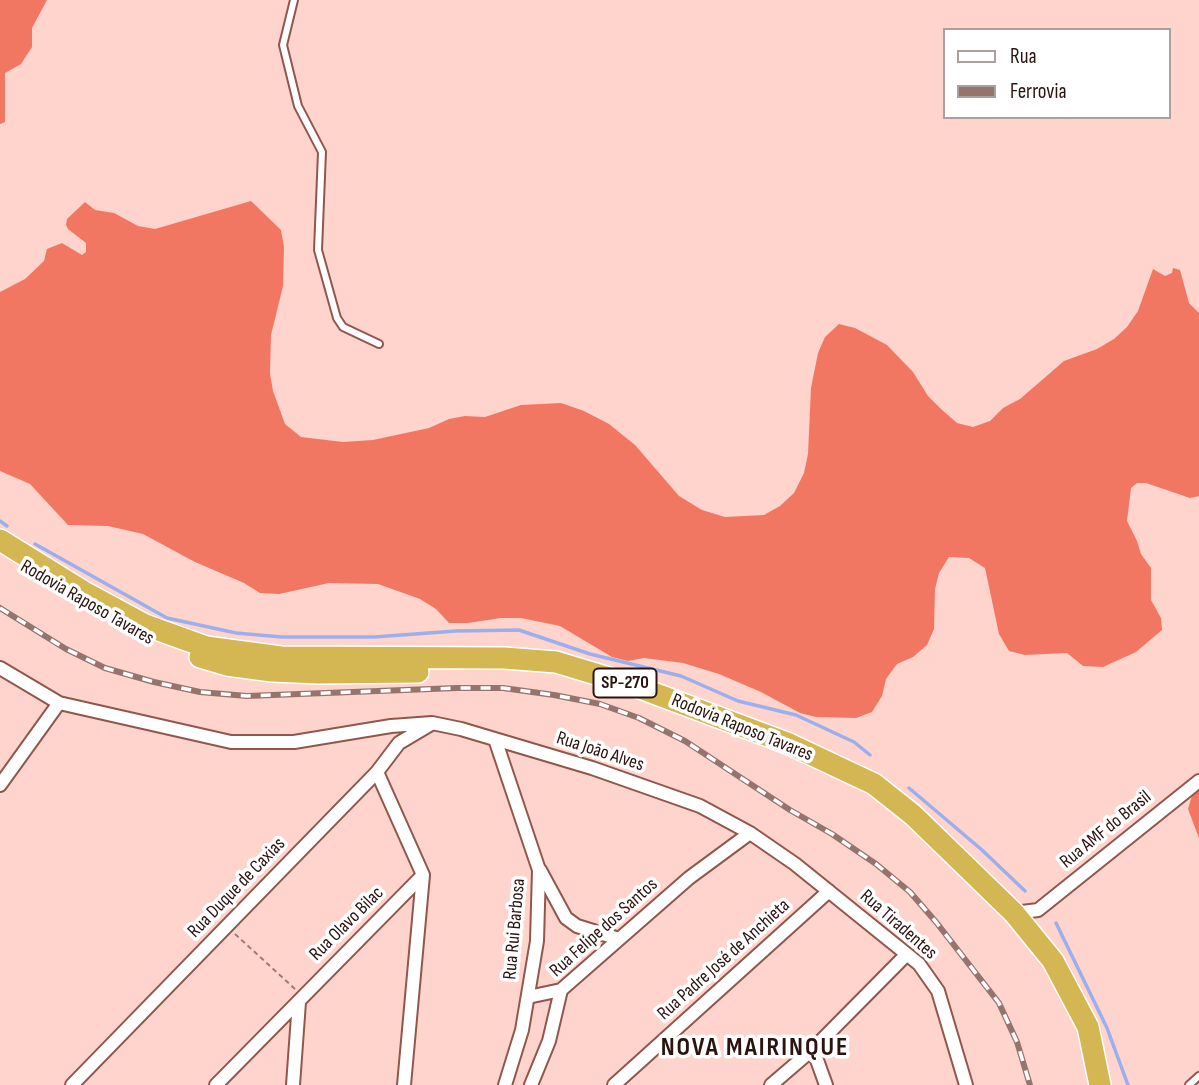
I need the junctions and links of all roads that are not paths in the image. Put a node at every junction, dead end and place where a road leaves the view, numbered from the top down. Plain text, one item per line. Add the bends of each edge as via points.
1 (294, 0) edge
2 (379, 344) dead end
3 (0, 540) edge
4 (0, 553) edge
5 (0, 668) edge
6 (60, 703) junction
7 (432, 723) junction
8 (495, 739) junction
9 (377, 772) junction
10 (1199, 780) edge
11 (0, 785) edge
12 (750, 833) junction
13 (540, 870) junction
14 (423, 875) junction
15 (829, 891) junction
16 (1038, 910) junction
17 (1014, 914) junction
18 (1035, 936) junction
19 (619, 939) junction
20 (907, 954) junction
21 (561, 990) junction
22 (528, 997) junction
23 (299, 1002) junction
24 (813, 1049) junction
25 (1199, 1076) edge
26 (72, 1085) edge
27 (216, 1085) edge
28 (293, 1085) edge
29 (404, 1085) edge
30 (505, 1085) edge
31 (531, 1085) edge
32 (614, 1085) edge
33 (771, 1085) edge
34 (827, 1085) edge
35 (966, 1085) edge
36 (1088, 1085) edge
37 (1100, 1085) edge
38 (1188, 1085) edge

1 - 2 lane via 283,45 298,106 322,152 318,250 337,318 343,327
3 - 17 highway, Rodovia Raposo Tavares / SP-270 via 145,625 206,647 281,657 556,662 632,685 787,743 874,784 913,815
4 - 36 highway, Rodovia Raposo Tavares / SP-270 via 163,646 228,665 319,673 555,672 633,696 829,777 882,805 1039,959 1074,1023
5 - 6 street, Rua João Alves
6 - 7 street, Rua João Alves via 231,742 294,741
6 - 11 street
7 - 8 street, Rua João Alves
7 - 9 street, Rua Duque de Caxias via 399,743
8 - 12 street, Rua João Alves via 700,806
8 - 13 street, Rua Rui Barbosa
9 - 14 street
9 - 26 street, Rua Duque de Caxias
10 - 16 street, Rua AMF do Brasil
12 - 15 street, Rua Tiradentes
12 - 19 street, Rua Felipe dos Santos via 697,871
13 - 19 street via 566,918
13 - 22 street, Rua Rui Barbosa via 537,941
14 - 23 street, Rua Olavo Bilac
14 - 29 street
15 - 20 street, Rua Tiradentes
15 - 32 street, Rua Padre José de Anchieta
16 - 17 street, Rua AMF do Brasil
16 - 18 street
17 - 18 highway, Rodovia Raposo Tavares / SP-270
18 - 37 highway, Rodovia Raposo Tavares / SP-270 via 1088,1027
19 - 21 street, Rua Felipe dos Santos
20 - 24 street
20 - 35 street, Rua Tiradentes via 938,991
21 - 22 street
21 - 31 street, Rua Felipe dos Santos via 549,1041
22 - 30 street, Rua Rui Barbosa
23 - 27 street, Rua Olavo Bilac
23 - 28 street
24 - 33 street
24 - 34 street
25 - 38 lane

